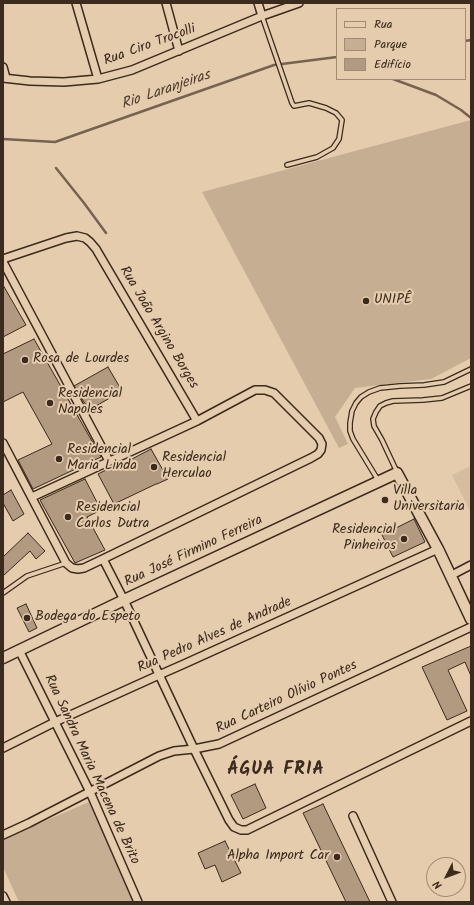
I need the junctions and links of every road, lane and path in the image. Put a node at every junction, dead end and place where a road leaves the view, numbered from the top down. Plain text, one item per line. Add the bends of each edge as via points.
1 (76, 3) edge
2 (166, 3) edge
3 (258, 3) edge
4 (299, 3) edge
5 (262, 16) junction
6 (179, 51) junction
7 (3, 67) edge
8 (5, 78) edge
9 (98, 79) junction
10 (287, 165) dead end
11 (3, 261) edge
12 (471, 369) edge
13 (471, 386) edge
14 (197, 420) junction
15 (3, 443) edge
16 (109, 461) junction
17 (398, 473) junction
18 (379, 481) junction
19 (32, 497) junction
20 (438, 550) junction
21 (104, 559) junction
22 (66, 563) junction
23 (471, 565) edge
24 (450, 576) junction
25 (3, 593) edge
26 (124, 600) junction
27 (471, 619) edge
28 (471, 627) edge
29 (19, 650) junction
30 (3, 658) edge
31 (159, 675) junction
32 (471, 721) edge
33 (55, 722) junction
34 (3, 748) edge
35 (194, 749) junction
36 (90, 792) junction
37 (353, 816) dead end
38 (3, 835) edge
39 (3, 896) edge
40 (6, 902) edge
41 (138, 902) edge
42 (392, 902) edge

1 - 9 street
2 - 6 street
3 - 5 street
4 - 5 street, Rua Ciro Trocolli
5 - 6 street, Rua Ciro Trocolli
5 - 10 lane via 294,106 309,103 320,106 336,113 342,120 339,140 333,148
6 - 9 street, Rua Ciro Trocolli via 132,70
7 - 8 street
8 - 9 street, Rua Ciro Trocolli via 64,82
11 - 14 street, Rua João Argino Borges via 66,238 85,238 96,249
11 - 16 street
12 - 18 lane via 444,382 380,388 369,392 356,403 352,411 350,431
13 - 17 lane via 442,398 393,401 380,406 376,412 374,426
14 - 16 street
14 - 21 street via 255,390 264,390 274,393 319,438 321,450 311,458
15 - 19 street
16 - 19 street
17 - 18 main road, Rua José Firmino Ferreira
17 - 20 main road
18 - 26 main road, Rua José Firmino Ferreira
19 - 22 street
20 - 24 main road
20 - 31 street, Rua Pedro Alves de Andrade
21 - 22 street via 78,569
21 - 26 street
22 - 25 lane via 27,576
23 - 24 street
24 - 27 main road
26 - 29 main road, Rua José Firmino Ferreira
26 - 31 street
28 - 35 street, Rua Carteiro Olívio Pontes via 219,744
29 - 30 main road, Rua José Firmino Ferreira
29 - 33 street, Rua Sandra Maria Macena de Brito
31 - 33 street, Rua Pedro Alves de Andrade
31 - 35 street
32 - 35 street via 247,830 234,827 229,820
33 - 34 street, Rua Pedro Alves de Andrade
33 - 36 street, Rua Sandra Maria Macena de Brito
35 - 36 street, Rua Carteiro Olívio Pontes via 159,756
36 - 38 street, Rua Carteiro Olívio Pontes
36 - 41 street, Rua Sandra Maria Macena de Brito
37 - 42 street
39 - 40 street

